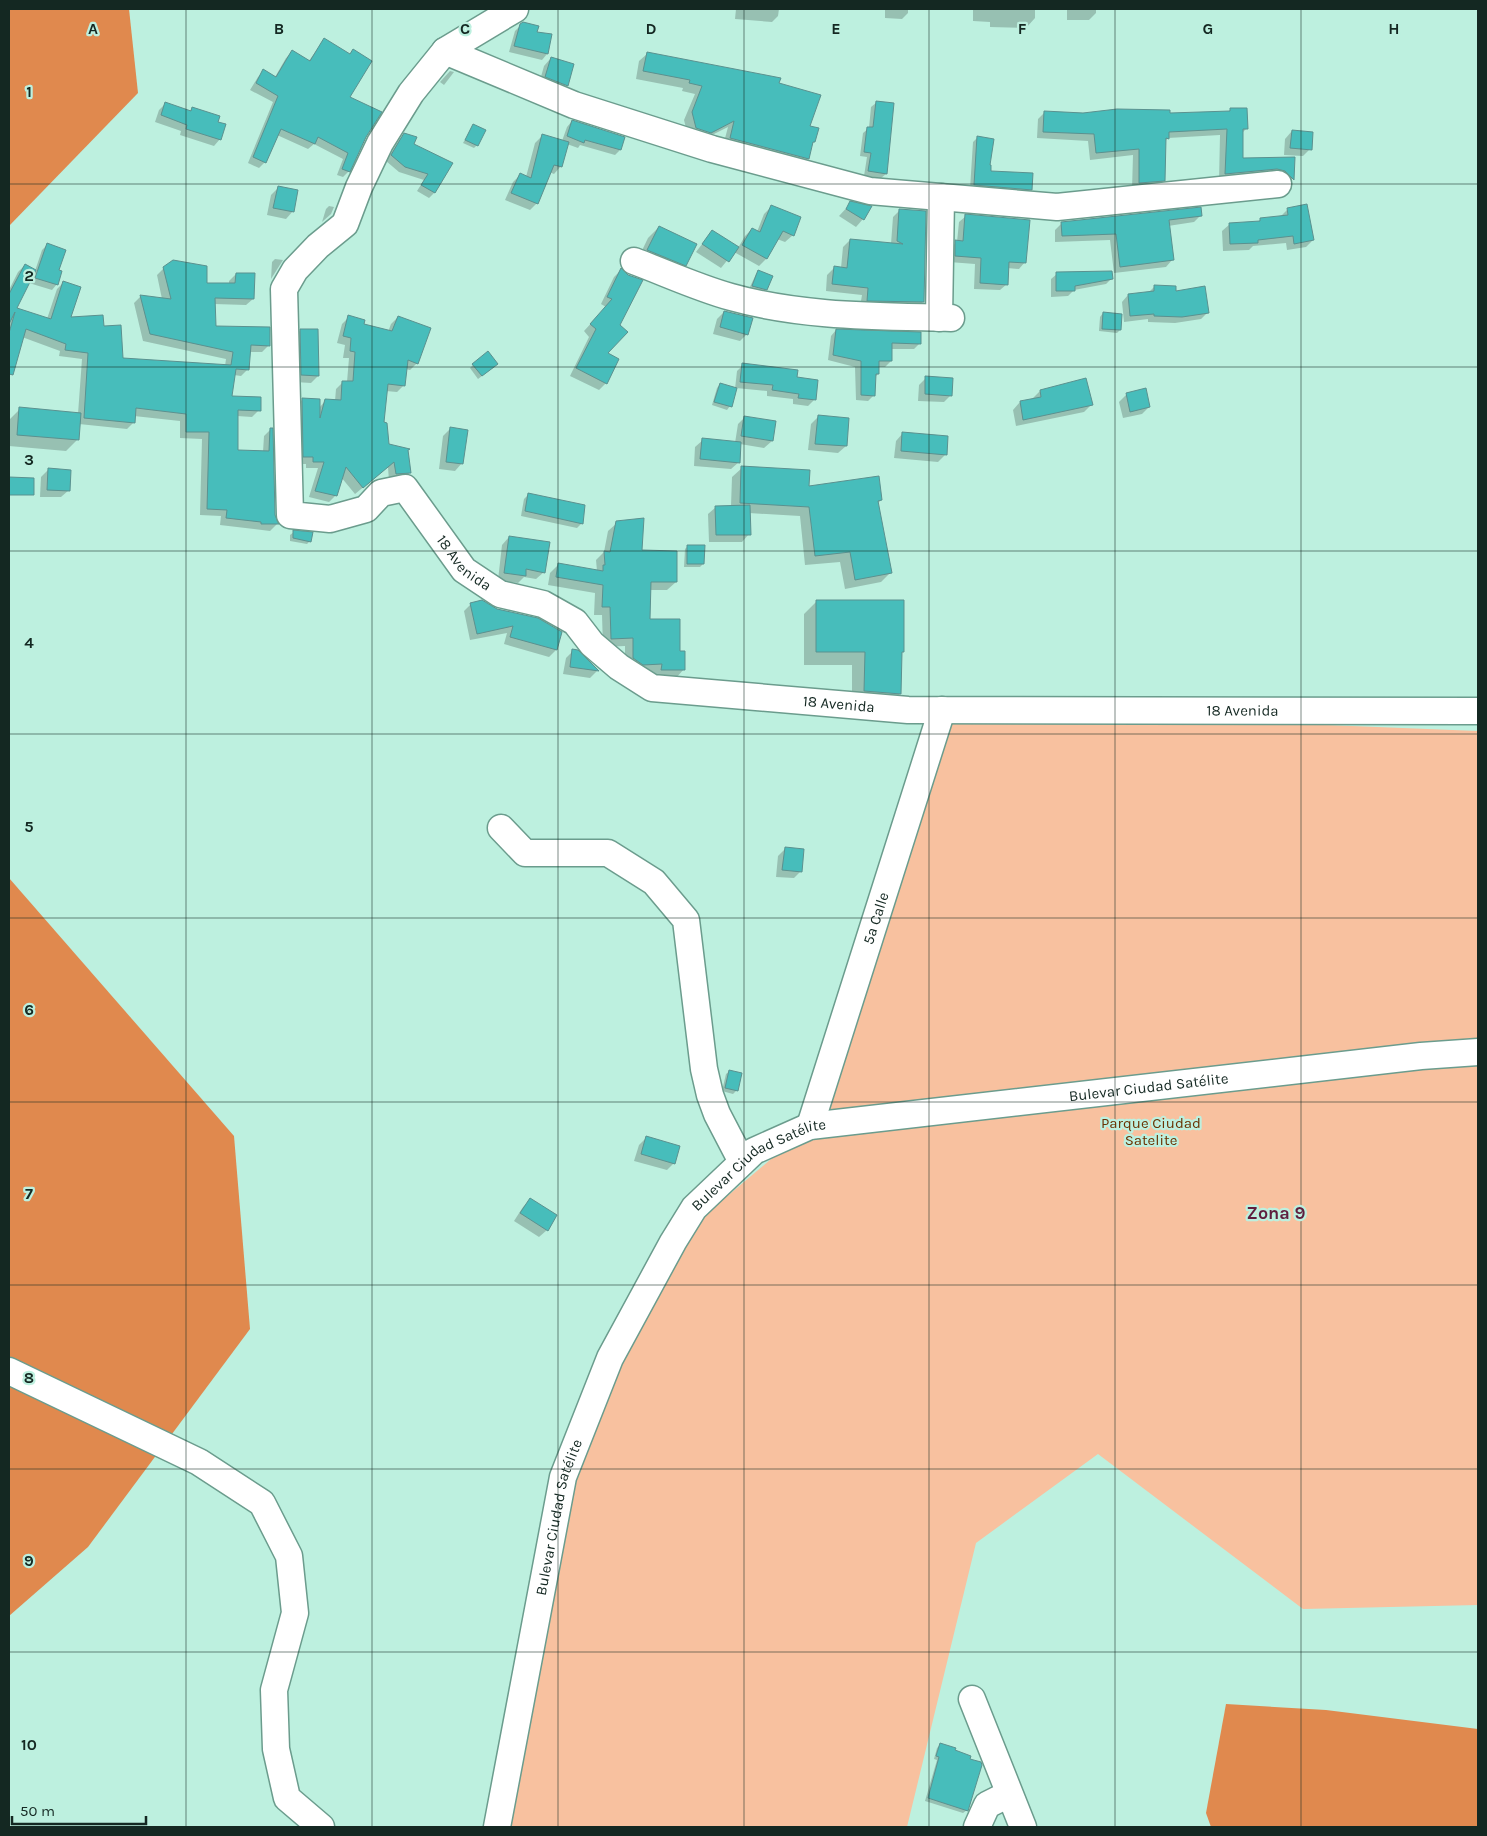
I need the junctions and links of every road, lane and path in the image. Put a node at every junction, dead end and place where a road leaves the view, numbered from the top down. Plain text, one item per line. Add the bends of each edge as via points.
1 (515, 9) edge
2 (445, 51) junction
3 (1278, 184) dead end
4 (941, 197) junction
5 (634, 261) dead end
6 (942, 710) junction
7 (1478, 711) edge
8 (501, 828) dead end
9 (1478, 1052) edge
10 (810, 1126) junction
11 (742, 1162) junction
12 (9, 1371) edge
13 (972, 1699) dead end
14 (1009, 1794) junction
15 (321, 1827) edge
16 (497, 1827) edge
17 (977, 1827) edge
18 (1023, 1827) edge

1 - 2 street
2 - 4 street via 574,105 712,149 870,191
2 - 6 street, 18 Avenida via 411,93 380,142 345,224 295,270 284,289 290,515 330,519 366,509 381,493 405,488 464,570 500,594 543,604 575,622 592,644 619,667 652,688 908,710
3 - 4 street via 1057,207
4 - 5 street via 945,318 792,310 731,297
6 - 7 street, 18 Avenida
6 - 10 street, 5a Calle
8 - 11 street via 525,852 608,852 654,882 686,920 710,1095
9 - 10 street, Bulevar Ciudad Satélite
10 - 11 street, Bulevar Ciudad Satélite via 754,1151
11 - 16 street, Bulevar Ciudad Satélite via 694,1208 672,1242 610,1358 573,1449 561,1486
12 - 15 street via 199,1462 262,1503 289,1556 295,1613 274,1690 276,1749 287,1798
13 - 14 street
14 - 17 street via 987,1805
14 - 18 street

